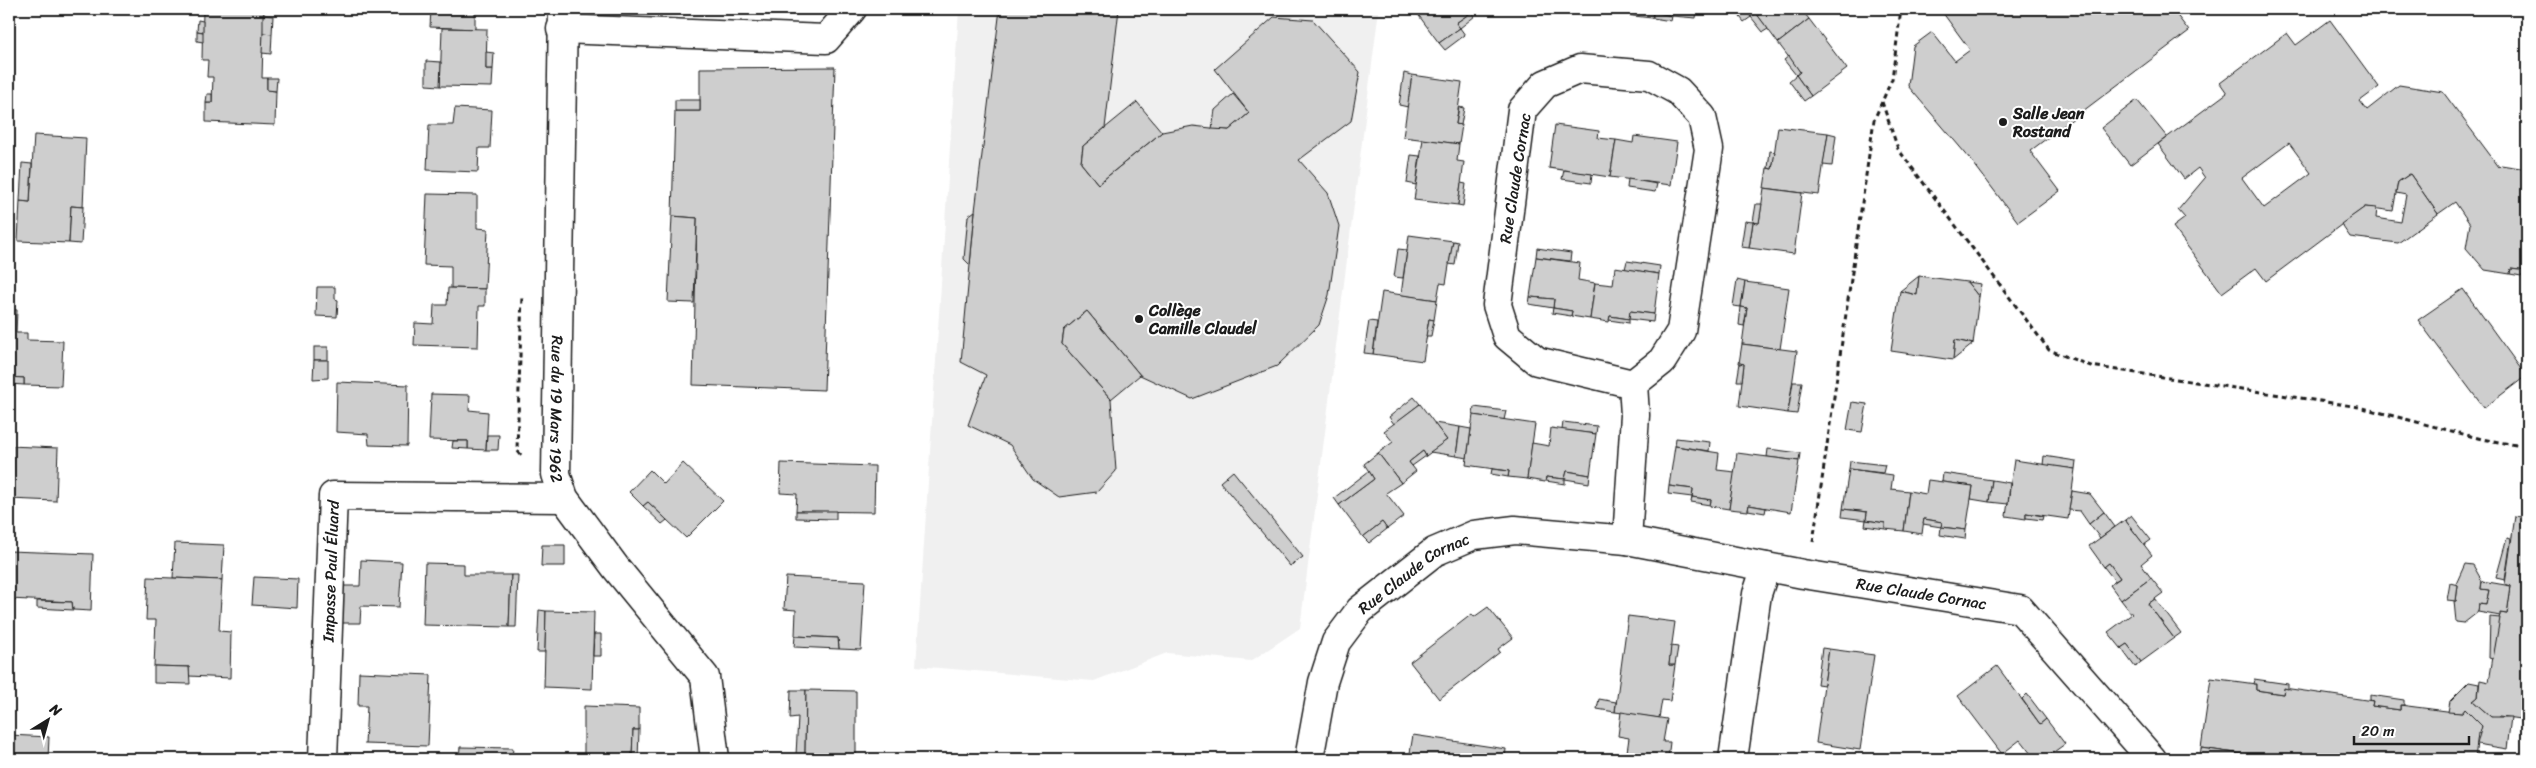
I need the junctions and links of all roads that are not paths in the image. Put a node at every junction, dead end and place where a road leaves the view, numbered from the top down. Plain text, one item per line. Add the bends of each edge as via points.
1 (852, 9) edge
2 (562, 19) edge
3 (1633, 384) junction
4 (564, 498) junction
5 (1627, 540) junction
6 (1766, 567) junction
7 (2130, 748) edge
8 (323, 759) edge
9 (715, 759) edge
10 (1309, 759) edge
11 (1733, 759) edge
12 (2152, 759) edge

1 - 2 street via 826,39
2 - 4 street, Rue du 19 Mars 1962 via 556,474
3 - 3 street, Rue Claude Cornac via 1662,361 1681,331 1709,149 1702,117 1678,91 1649,75 1580,68 1544,84 1522,110 1497,305 1507,336 1537,361
3 - 5 street via 1635,415
4 - 8 street, Impasse Paul Éluard via 333,496
4 - 9 street, Rue du 19 Mars 1962 via 705,677
5 - 6 street, Rue Claude Cornac
5 - 10 street, Rue Claude Cornac via 1515,530 1474,535 1434,552 1360,610 1336,642 1323,682
6 - 7 street, Rue Claude Cornac via 2020,609
6 - 11 street via 1757,594
7 - 12 street, Rue Claude Cornac

